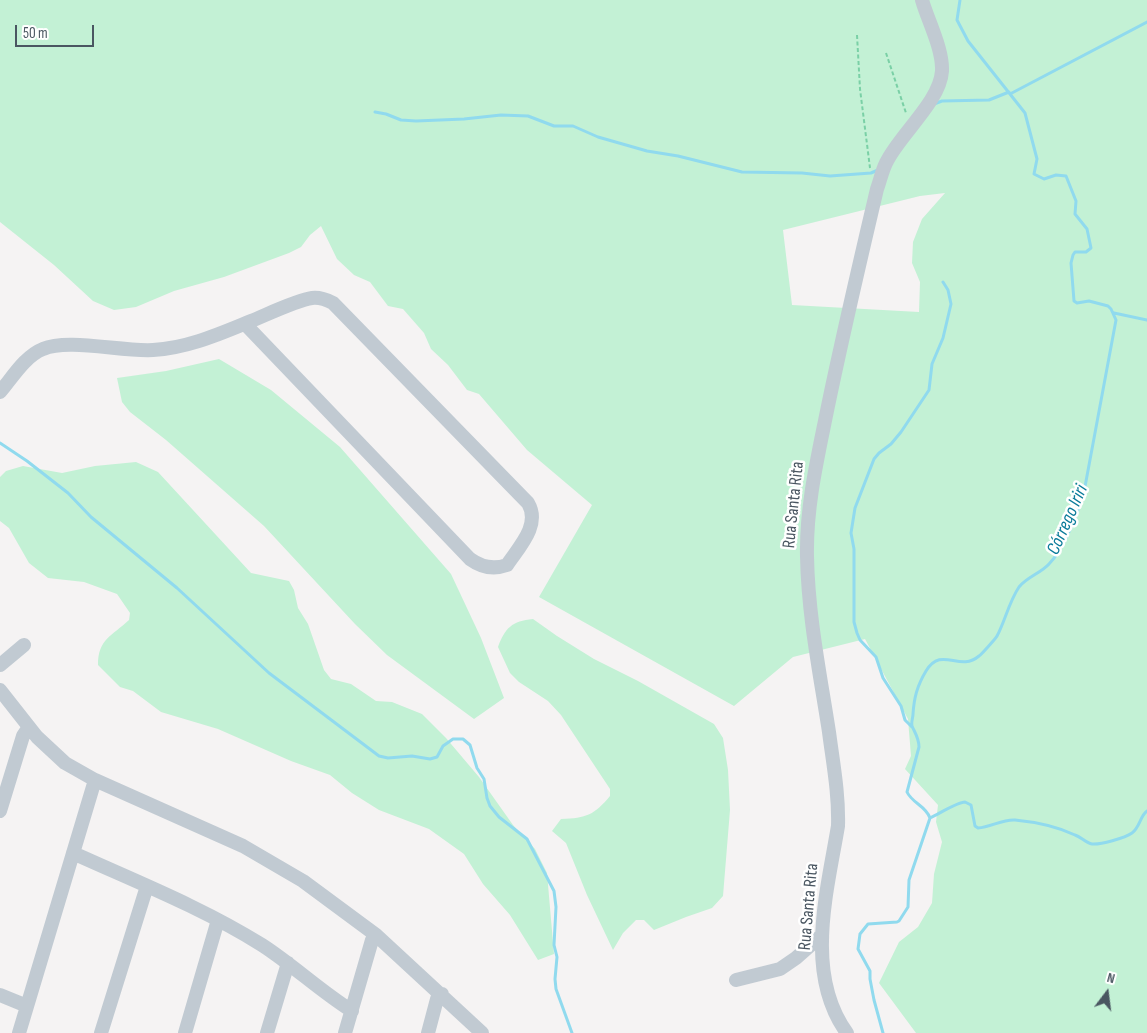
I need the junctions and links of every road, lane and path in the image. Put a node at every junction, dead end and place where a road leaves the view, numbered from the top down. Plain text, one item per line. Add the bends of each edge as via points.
1 (922, 0) edge
2 (858, 35) dead end
3 (886, 54) dead end
4 (910, 127) junction
5 (877, 189) junction
6 (245, 324) junction
7 (0, 392) edge
8 (24, 645) dead end
9 (0, 665) edge
10 (0, 690) edge
11 (29, 727) junction
12 (95, 780) junction
13 (0, 808) edge
14 (73, 853) junction
15 (147, 886) junction
16 (218, 920) junction
17 (376, 934) junction
18 (822, 935) junction
19 (288, 963) junction
20 (736, 980) dead end
21 (442, 994) junction
22 (0, 995) edge
23 (27, 1006) junction
24 (352, 1011) junction
25 (19, 1033) edge
26 (102, 1033) edge
27 (184, 1033) edge
28 (267, 1033) edge
29 (345, 1033) edge
30 (428, 1033) edge
31 (482, 1033) edge
32 (847, 1033) edge

1 - 4 street, Rua Santa Rita via 942,70 938,86
2 - 5 path via 860,89 872,181
3 - 4 path
4 - 5 street, Rua Santa Rita via 886,162
5 - 18 street, Rua Santa Rita via 836,366 810,495 808,522 809,588 838,810
6 - 6 street via 310,298 334,304 528,503 532,525 507,565 490,568 470,559
6 - 7 street via 202,340 167,348 137,350 51,345 33,354
8 - 9 street
10 - 11 street
11 - 12 street via 55,756
11 - 13 street via 23,736
12 - 14 street
12 - 17 street via 243,846 303,881
14 - 15 street
14 - 23 street
15 - 16 street
15 - 26 street
16 - 19 street
16 - 27 street
17 - 21 street
17 - 24 street
18 - 20 street via 780,969
18 - 32 street, Rua Santa Rita via 827,990 832,1007
19 - 24 street
19 - 28 street
21 - 30 street via 437,1000
21 - 31 street
22 - 23 street
23 - 25 street
24 - 29 street

